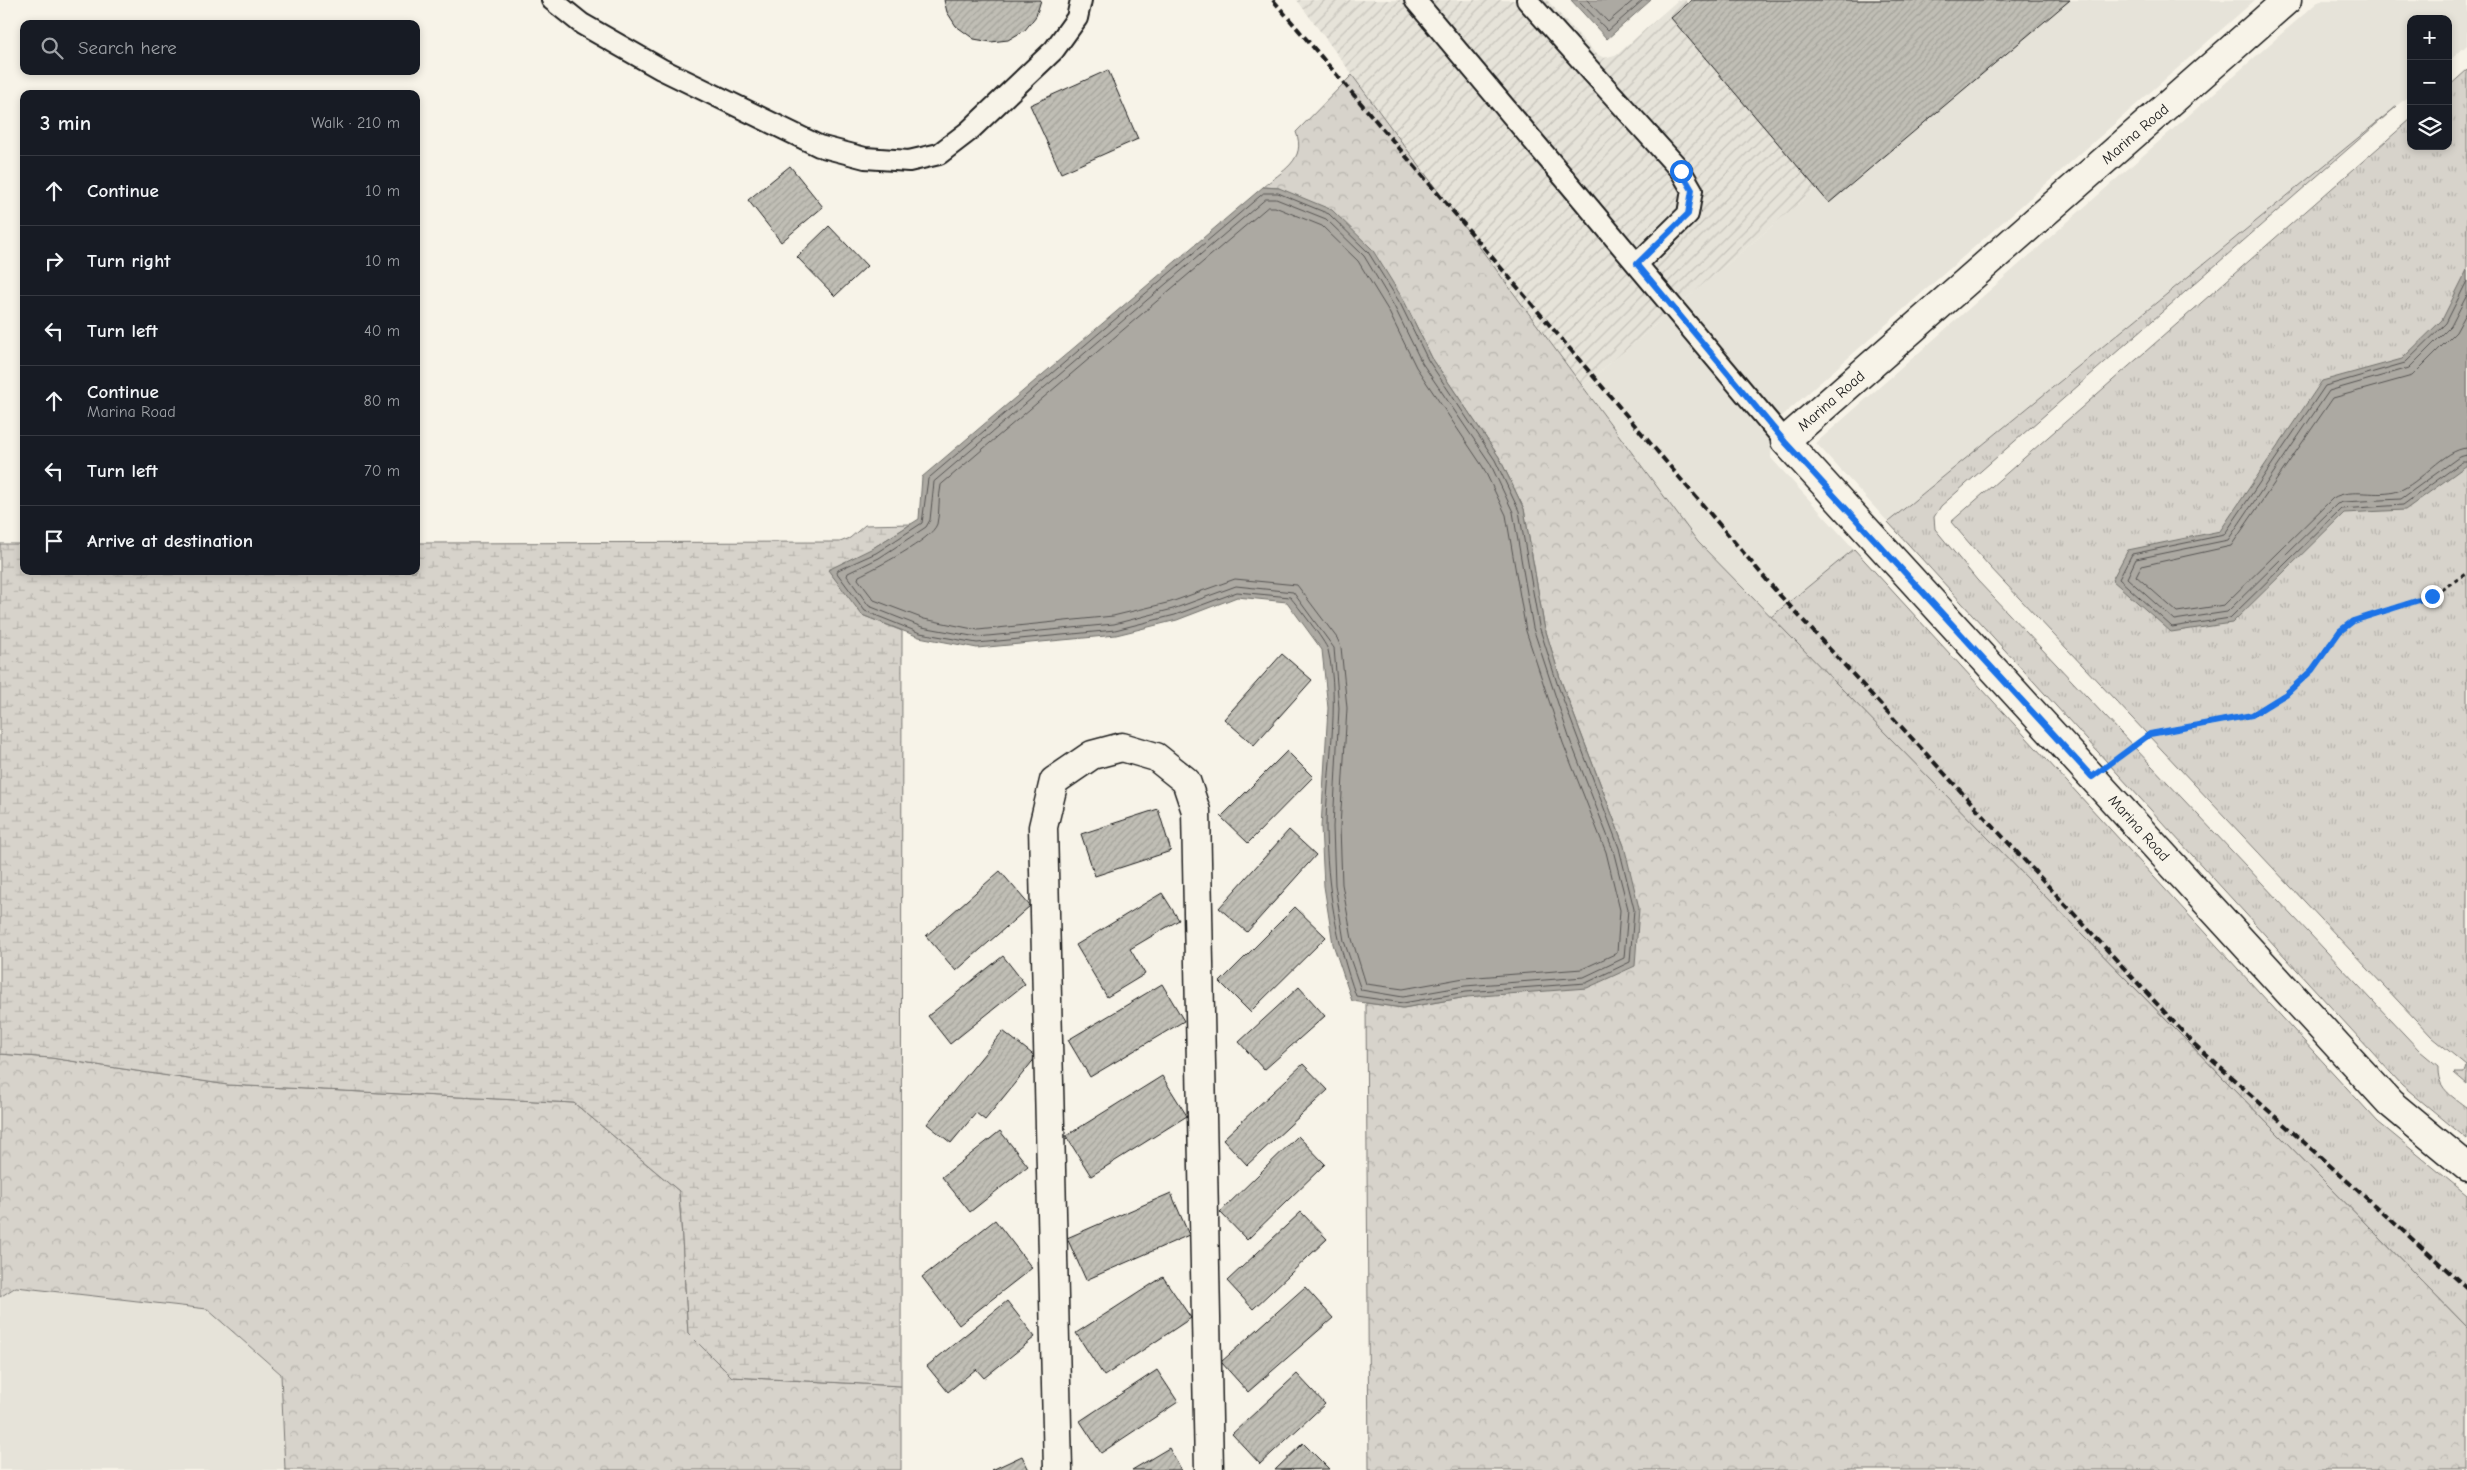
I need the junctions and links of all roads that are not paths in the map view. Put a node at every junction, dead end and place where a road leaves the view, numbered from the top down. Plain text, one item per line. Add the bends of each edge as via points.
1 (552, 0) edge
2 (1081, 0) edge
3 (1415, 0) edge
4 (1527, 0) edge
5 (2287, 0) edge
6 (1637, 264) junction
7 (1785, 442) junction
8 (2467, 1167) edge
9 (1058, 1470) edge
10 (1209, 1470) edge

1 - 2 lane via 582,24 661,68 819,146 865,158 909,161 939,154 969,131 1054,50 1077,18
3 - 6 lane
4 - 6 lane via 1681,171 1692,190 1688,214
5 - 7 street, Marina Road
6 - 7 lane
7 - 8 street, Marina Road via 2390,1103
9 - 10 street via 1043,827 1054,781 1092,755 1122,747 1156,757 1186,781 1196,811

